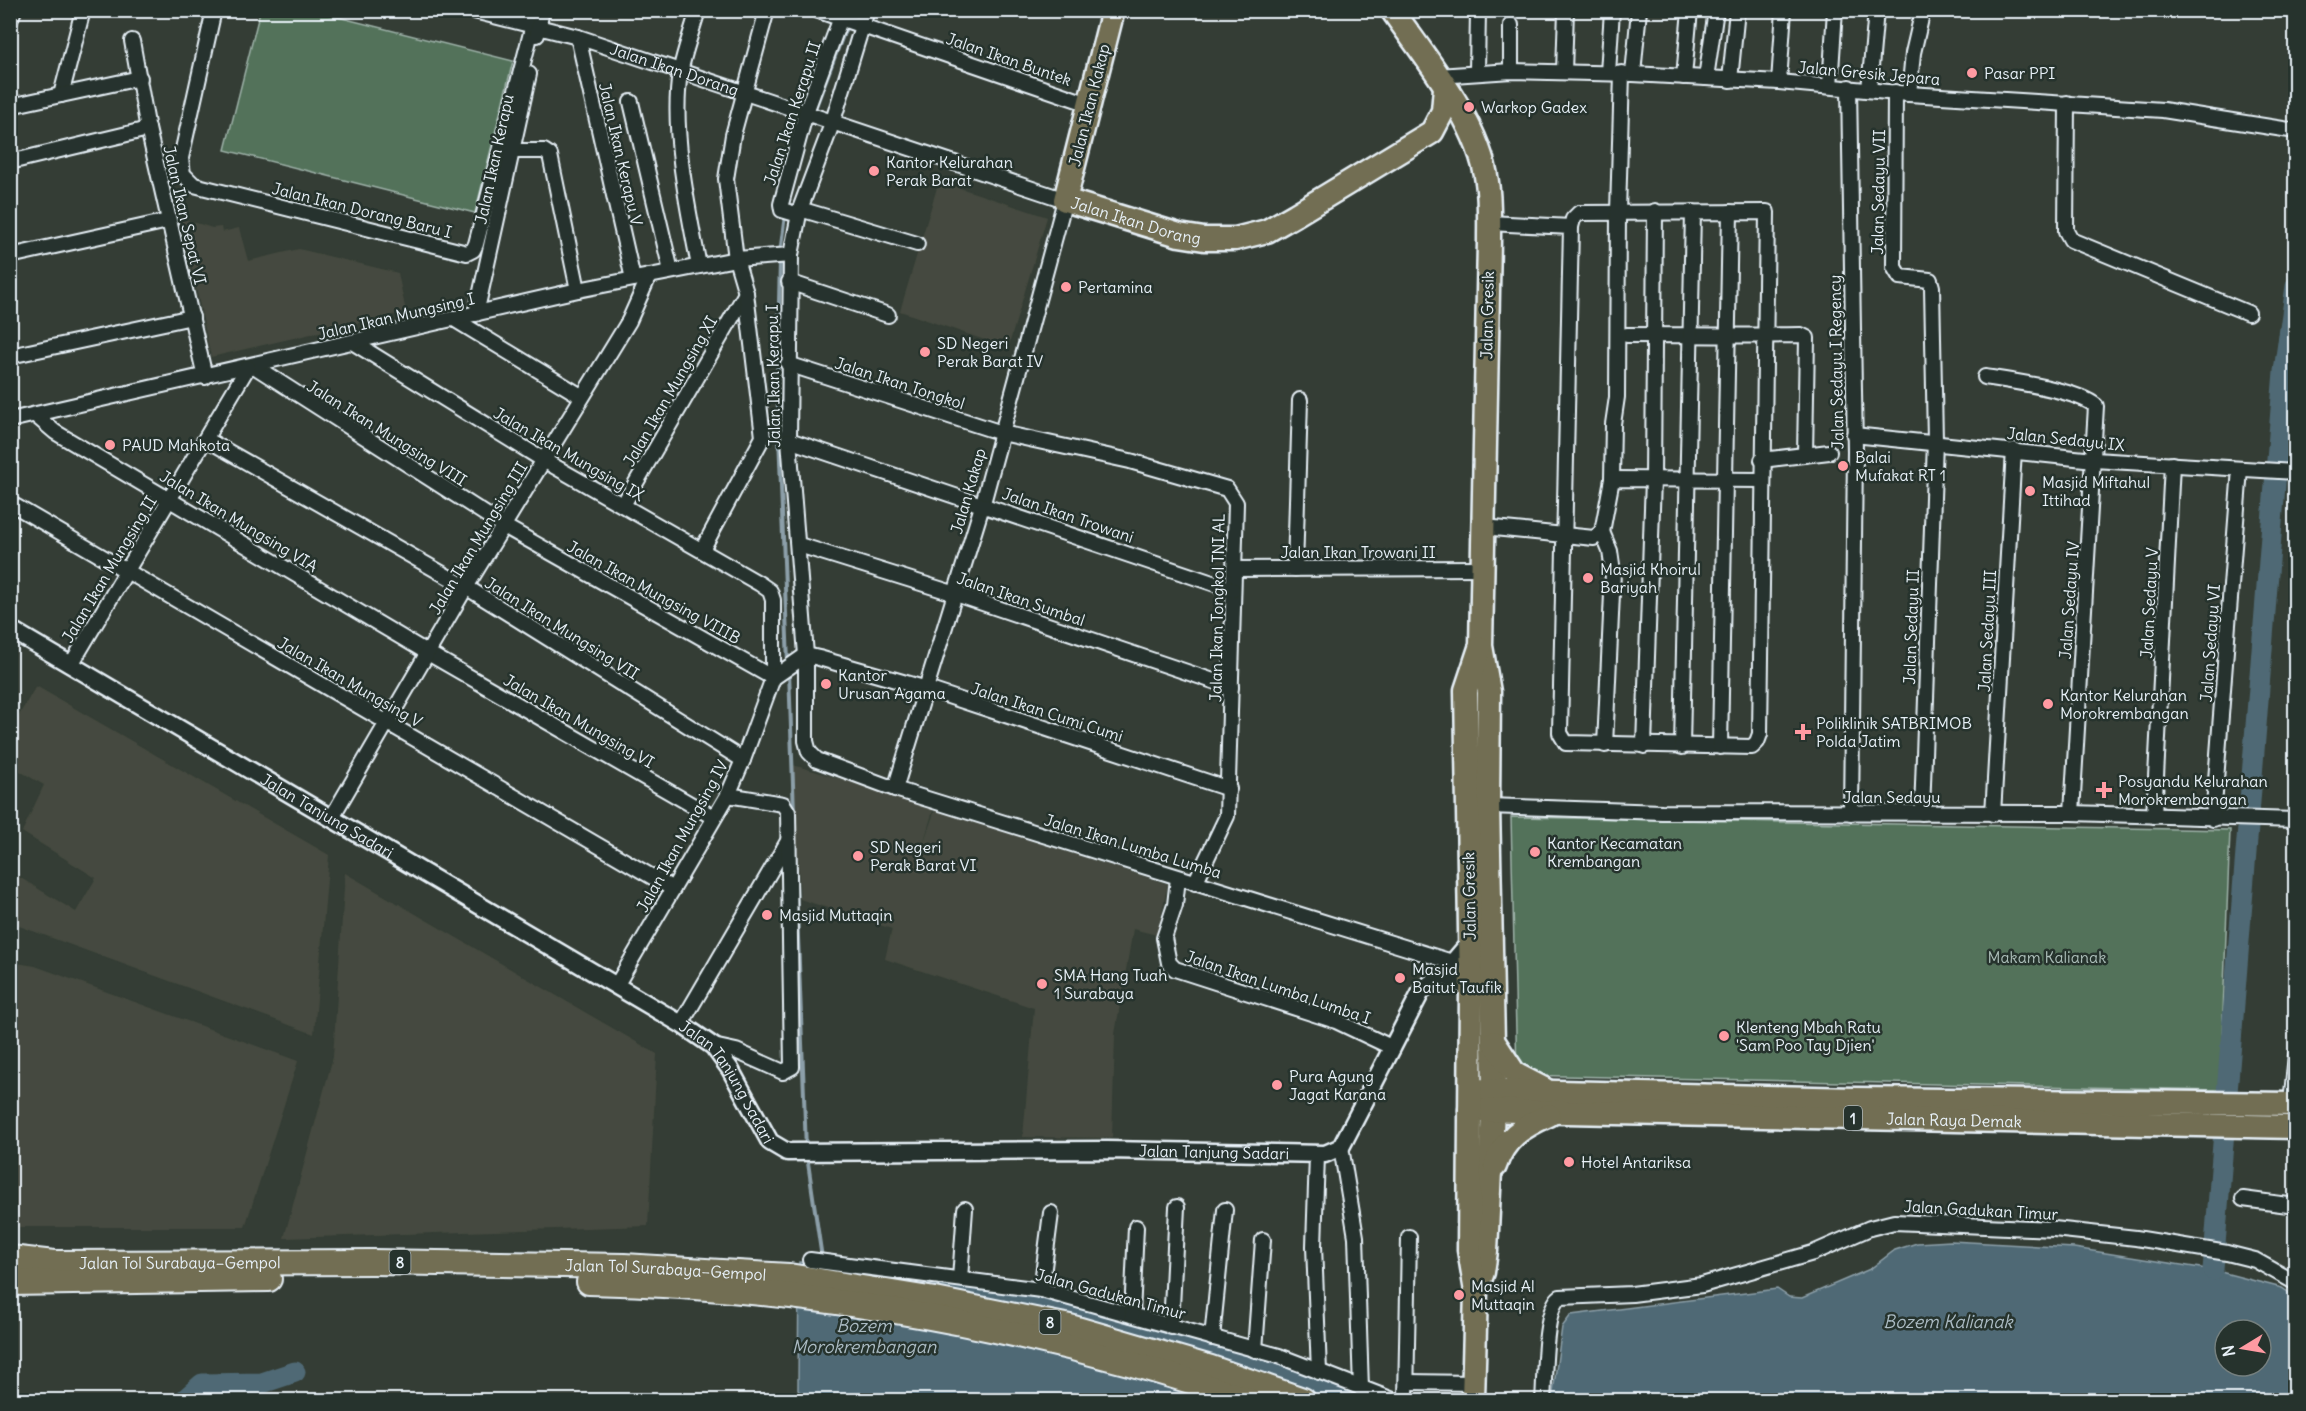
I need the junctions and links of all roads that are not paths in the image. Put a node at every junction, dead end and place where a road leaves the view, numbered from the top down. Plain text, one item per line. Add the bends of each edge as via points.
1 (14, 10) edge
2 (83, 10) edge
3 (214, 10) edge
4 (470, 10) edge
5 (542, 10) edge
6 (698, 10) edge
7 (766, 10) edge
8 (816, 10) edge
9 (867, 10) edge
10 (1392, 10) edge
11 (1478, 10) edge
12 (1566, 10) edge
13 (1612, 10) edge
14 (1639, 10) edge
15 (1690, 10) edge
16 (1716, 10) edge
17 (1737, 10) edge
18 (1784, 10) edge
19 (1835, 10) edge
20 (1876, 10) edge
21 (1923, 10) edge
22 (1111, 11) edge
23 (850, 20) edge
24 (10, 21) edge
25 (1511, 25) dead end
26 (536, 26) junction
27 (578, 37) junction
28 (132, 41) dead end
29 (1511, 71) junction
30 (1477, 72) junction
31 (1564, 72) junction
32 (680, 73) junction
33 (1621, 73) junction
34 (1684, 77) junction
35 (140, 78) junction
36 (1706, 78) junction
37 (1730, 80) junction
38 (1442, 82) junction
39 (1779, 82) junction
40 (1830, 86) junction
41 (1849, 89) junction
42 (1869, 90) junction
43 (745, 92) junction
44 (1902, 93) junction
45 (61, 95) junction
46 (631, 102) dead end
47 (2067, 103) junction
48 (1089, 104) junction
49 (10, 106) edge
50 (808, 113) junction
51 (828, 122) junction
52 (148, 129) junction
53 (2295, 131) edge
54 (1432, 132) junction
55 (1476, 144) junction
56 (514, 151) junction
57 (10, 162) edge
58 (1065, 200) junction
59 (1655, 211) junction
60 (800, 212) junction
61 (1618, 212) junction
62 (1693, 212) junction
63 (1730, 212) junction
64 (168, 221) junction
65 (1489, 224) junction
66 (1570, 227) junction
67 (917, 244) dead end
68 (786, 255) junction
69 (10, 256) edge
70 (736, 259) junction
71 (699, 266) junction
72 (671, 271) junction
73 (649, 276) junction
74 (633, 279) junction
75 (789, 282) junction
76 (578, 290) junction
77 (746, 293) junction
78 (2248, 313) dead end
79 (476, 314) junction
80 (888, 315) dead end
81 (192, 317) junction
82 (454, 319) junction
83 (1728, 333) junction
84 (1627, 335) dead end
85 (1653, 335) junction
86 (1690, 336) junction
87 (1764, 336) junction
88 (354, 343) junction
89 (10, 356) edge
90 (788, 364) junction
91 (251, 367) junction
92 (205, 376) junction
93 (1985, 376) dead end
94 (581, 396) junction
95 (1300, 400) dead end
96 (35, 415) junction
97 (10, 420) edge
98 (1002, 434) junction
99 (1854, 435) junction
100 (206, 439) junction
101 (789, 440) junction
102 (1935, 441) junction
103 (2014, 450) junction
104 (1829, 452) dead end
105 (1805, 455) junction
106 (1762, 460) junction
107 (2094, 460) junction
108 (545, 461) junction
109 (2172, 464) junction
110 (2240, 469) junction
111 (2295, 472) edge
112 (1612, 479) junction
113 (1653, 479) junction
114 (1726, 479) junction
115 (1687, 480) junction
116 (1762, 480) junction
117 (170, 499) junction
118 (10, 503) edge
119 (982, 503) junction
120 (623, 505) junction
121 (504, 526) junction
122 (1484, 527) junction
123 (1602, 532) junction
124 (1565, 537) junction
125 (799, 545) junction
126 (702, 550) junction
127 (1483, 568) junction
128 (1234, 569) junction
129 (1295, 569) junction
130 (127, 571) junction
131 (466, 587) junction
132 (1233, 590) junction
133 (770, 591) joint
134 (956, 594) junction
135 (10, 629) edge
136 (1481, 646) junction
137 (428, 653) junction
138 (805, 656) junction
139 (72, 663) junction
140 (774, 677) junction
141 (1231, 687) junction
142 (927, 689) junction
143 (388, 723) junction
144 (1605, 745) junction
145 (1644, 746) junction
146 (1682, 747) junction
147 (1720, 747) junction
148 (809, 752) joint
149 (743, 760) junction
150 (895, 789) junction
151 (1229, 789) junction
152 (728, 795) junction
153 (1488, 806) junction
154 (1851, 813) junction
155 (1922, 813) junction
156 (2072, 813) junction
157 (1993, 814) junction
158 (2154, 816) junction
159 (332, 817) junction
160 (713, 817) junction
161 (2213, 819) junction
162 (2295, 820) edge
163 (789, 839) junction
164 (1178, 878) junction
165 (1195, 883) junction
166 (673, 889) junction
167 (1470, 942) junction
168 (1447, 968) junction
169 (616, 986) junction
170 (1471, 989) junction
171 (681, 1024) junction
172 (1493, 1041) junction
173 (713, 1046) junction
174 (1393, 1048) junction
175 (2295, 1055) edge
176 (1482, 1100) junction
177 (1553, 1103) junction
178 (2293, 1104) edge
179 (2125, 1112) junction
180 (2295, 1126) edge
181 (1341, 1147) junction
182 (1317, 1155) junction
183 (1492, 1174) junction
184 (2243, 1199) dead end
185 (2295, 1206) edge
186 (1177, 1207) dead end
187 (964, 1209) dead end
188 (1225, 1210) dead end
189 (1051, 1213) dead end
190 (1136, 1227) dead end
191 (1409, 1237) dead end
192 (1263, 1240) dead end
193 (10, 1258) edge
194 (817, 1261) dead end
195 (960, 1279) junction
196 (10, 1283) edge
197 (2295, 1283) edge
198 (789, 1285) junction
199 (1041, 1290) junction
200 (1476, 1292) junction
201 (1132, 1315) junction
202 (1171, 1327) junction
203 (1212, 1338) junction
204 (1255, 1350) junction
205 (1319, 1372) junction
206 (1408, 1382) junction
207 (1361, 1389) junction
208 (1473, 1392) edge
209 (1249, 1401) edge
210 (1304, 1401) edge
211 (1393, 1401) edge
212 (1406, 1401) edge
213 (1543, 1401) edge

1 - 24 street
2 - 45 street
3 - 26 street, Jalan Ikan Dorang Baru I via 180,158 183,174 194,185 467,253 476,244
4 - 26 street, Jalan Ikan Dorang
5 - 26 street, Jalan Ikan Kerapu
6 - 32 street
7 - 43 street
8 - 23 street, Jalan Ikan Buntek
9 - 23 street, Jalan Ikan Kerapu I
10 - 38 highway, Jalan Gresik
11 - 30 street
12 - 31 street
13 - 33 street
14 - 33 street
15 - 34 street
16 - 36 street
17 - 37 street
18 - 39 street
19 - 40 street
20 - 42 street
21 - 44 street
22 - 48 highway, Jalan Ikan Kakap
23 - 48 street, Jalan Ikan Buntek
23 - 50 street, Jalan Ikan Kerapu II
23 - 51 street, Jalan Ikan Kerapu I
25 - 29 street
26 - 27 street, Jalan Ikan Dorang
26 - 56 street, Jalan Ikan Kerapu
27 - 32 street, Jalan Ikan Dorang
27 - 74 street, Jalan Ikan Kerapu V
28 - 35 street
29 - 30 street, Jalan Gresik Jepara
29 - 31 street, Jalan Gresik Jepara
30 - 38 street, Jalan Gresik Jepara
31 - 33 street, Jalan Gresik Jepara
32 - 43 street, Jalan Ikan Dorang
32 - 71 street via 681,147
33 - 34 street, Jalan Gresik Jepara
33 - 61 street
34 - 36 street, Jalan Gresik Jepara
35 - 45 street
35 - 52 street
36 - 37 street, Jalan Gresik Jepara
37 - 39 street, Jalan Gresik Jepara
38 - 54 highway via 1443,111
38 - 55 highway, Jalan Gresik
39 - 40 street, Jalan Gresik Jepara
40 - 41 street, Jalan Gresik Jepara
41 - 42 street, Jalan Gresik Jepara
41 - 99 street, Jalan Sedayu I Regency
42 - 44 street, Jalan Gresik Jepara
43 - 50 street, Jalan Ikan Dorang
43 - 70 street via 726,178
44 - 47 street, Jalan Gresik Jepara
44 - 102 street, Jalan Sedayu VII via 1894,267 1900,277 1932,282
45 - 49 street
46 - 72 street
47 - 53 street, Jalan Gresik Jepara via 2163,110
47 - 78 street via 2066,231 2071,240
48 - 58 highway, Jalan Ikan Kakap
50 - 51 street, Jalan Ikan Dorang
50 - 60 street, Jalan Ikan Kerapu II via 781,204 782,210
51 - 58 street, Jalan Ikan Dorang
51 - 60 street, Jalan Ikan Kerapu I
52 - 57 street, Jalan Ikan Sepat VI
52 - 64 street, Jalan Ikan Sepat VI
54 - 55 highway via 1454,133
54 - 58 highway, Jalan Ikan Dorang via 1266,231 1235,239 1179,235
55 - 65 highway, Jalan Gresik via 1487,181
56 - 76 street via 544,151 550,155
56 - 79 street, Jalan Ikan Kerapu
58 - 98 street, Jalan Kakap
59 - 61 street
59 - 62 street
59 - 85 street
60 - 67 street
60 - 68 street, Jalan Ikan Kerapu I
61 - 66 street via 1580,213
61 - 112 street via 1617,397
62 - 63 street
62 - 86 street
63 - 83 street
63 - 87 street via 1767,212
64 - 69 street
64 - 81 street, Jalan Ikan Sepat VI
65 - 66 street
65 - 122 highway, Jalan Gresik
66 - 124 street
68 - 70 street, Jalan Ikan Mungsing I
68 - 75 street, Jalan Ikan Kerapu I
70 - 71 street, Jalan Ikan Mungsing I
70 - 77 street
71 - 72 street, Jalan Ikan Mungsing I
72 - 73 street, Jalan Ikan Mungsing I
73 - 74 street, Jalan Ikan Mungsing I
73 - 94 street, Jalan Ikan Mungsing III via 629,321
74 - 76 street, Jalan Ikan Mungsing I
75 - 80 street
75 - 90 street, Jalan Ikan Kerapu I
76 - 79 street, Jalan Ikan Mungsing I
77 - 120 street, Jalan Ikan Mungsing XI
77 - 126 street via 763,437
79 - 82 street, Jalan Ikan Mungsing I
81 - 89 street
81 - 92 street, Jalan Ikan Sepat VI
82 - 88 street, Jalan Ikan Mungsing I
82 - 94 street
83 - 86 street
83 - 87 street
83 - 114 street
84 - 85 street
85 - 86 street
85 - 113 street
86 - 115 street
87 - 105 street via 1807,338
87 - 106 street
88 - 91 street, Jalan Ikan Mungsing I
88 - 108 street, Jalan Ikan Mungsing IX
90 - 98 street, Jalan Ikan Tongkol
90 - 101 street, Jalan Ikan Kerapu I
91 - 92 street, Jalan Ikan Mungsing I
91 - 100 street, Jalan Ikan Mungsing II
91 - 121 street, Jalan Ikan Mungsing VIII
92 - 96 street, Jalan Ikan Mungsing I
93 - 107 street, Jalan Sedayu IV via 2053,390 2095,404
94 - 108 street, Jalan Ikan Mungsing III
95 - 129 street
96 - 97 street, Jalan Ikan Mungsing I
96 - 117 street, Jalan Ikan Mungsing VIA via 55,432
98 - 119 street, Jalan Kakap
98 - 128 street, Jalan Ikan Tongkol TNI AL via 1130,461 1227,489 1236,503
99 - 102 street, Jalan Sedayu IX
99 - 154 street, Jalan Sedayu I Regency
100 - 117 street, Jalan Ikan Mungsing II
100 - 131 street, Jalan Ikan Mungsing VII
101 - 119 street, Jalan Ikan Trowani
101 - 125 street, Jalan Ikan Kerapu I
102 - 103 street, Jalan Sedayu IX
102 - 155 street, Jalan Sedayu II
103 - 107 street, Jalan Sedayu IX
103 - 157 street, Jalan Sedayu III
104 - 105 street
105 - 106 street
106 - 116 street
107 - 109 street, Jalan Sedayu IX
107 - 156 street, Jalan Sedayu IV
108 - 120 street, Jalan Ikan Mungsing IX
108 - 121 street, Jalan Ikan Mungsing III
109 - 110 street, Jalan Sedayu IX
109 - 158 street, Jalan Sedayu V
110 - 111 street, Jalan Sedayu IX
110 - 161 street, Jalan Sedayu VI
112 - 113 street
112 - 123 street
113 - 115 street
113 - 145 street
114 - 115 street
114 - 116 street
114 - 147 street
115 - 146 street
116 - 147 street via 1760,734 1752,747
117 - 130 street, Jalan Ikan Mungsing II
117 - 137 street, Jalan Ikan Mungsing VIA
118 - 130 street, Jalan Ikan Mungsing V
119 - 132 street, Jalan Ikan Trowani
119 - 134 street, Jalan Kakap
120 - 126 street, Jalan Ikan Mungsing IX
121 - 131 street, Jalan Ikan Mungsing III
121 - 140 street, Jalan Ikan Mungsing VIIIB
122 - 124 street
122 - 127 highway, Jalan Gresik
123 - 124 street via 1594,538
123 - 144 street via 1613,572
124 - 144 street via 1560,733 1566,743
125 - 134 street, Jalan Ikan Sumbal
125 - 138 street, Jalan Ikan Kerapu I
126 - 133 street, Jalan Ikan Mungsing IX
127 - 129 street, Jalan Ikan Trowani II
127 - 136 highway, Jalan Gresik
128 - 129 street, Jalan Ikan Trowani II
128 - 132 street, Jalan Ikan Tongkol TNI AL
130 - 139 street, Jalan Ikan Mungsing II
130 - 143 street, Jalan Ikan Mungsing V
131 - 137 street, Jalan Ikan Mungsing III
131 - 149 street, Jalan Ikan Mungsing VII
132 - 141 street, Jalan Ikan Tongkol TNI AL
133 - 140 street, Jalan Ikan Mungsing IV
134 - 141 street, Jalan Ikan Sumbal
134 - 142 street, Jalan Kakap
135 - 139 street, Jalan Tanjung Sadari
136 - 153 highway, Jalan Gresik via 1489,692
136 - 167 highway, Jalan Gresik via 1467,690
137 - 143 street, Jalan Ikan Mungsing III
137 - 160 street, Jalan Ikan Mungsing VI
138 - 140 street
138 - 142 street, Jalan Ikan Cumi Cumi
138 - 148 street, Jalan Ikan Kerapu I
139 - 159 street, Jalan Tanjung Sadari
140 - 149 street, Jalan Ikan Mungsing IV
141 - 151 street, Jalan Ikan Tongkol TNI AL
142 - 150 street, Jalan Kakap
142 - 151 street, Jalan Ikan Cumi Cumi
143 - 159 street, Jalan Ikan Mungsing III
143 - 166 street, Jalan Ikan Mungsing V
144 - 145 street
145 - 146 street
146 - 147 street
148 - 150 street, Jalan Ikan Lumba Lumba via 817,760
149 - 152 street, Jalan Ikan Mungsing IV
150 - 164 street, Jalan Ikan Lumba Lumba
151 - 165 street, Jalan Ikan Tongkol TNI AL via 1227,816
152 - 160 street, Jalan Ikan Mungsing IV
152 - 163 street via 783,804 788,812
153 - 154 street, Jalan Sedayu
153 - 172 highway, Jalan Gresik
154 - 155 street, Jalan Sedayu
155 - 157 street, Jalan Sedayu
156 - 157 street, Jalan Sedayu
156 - 158 street, Jalan Sedayu
158 - 161 street, Jalan Sedayu
159 - 169 street, Jalan Tanjung Sadari
160 - 166 street, Jalan Ikan Mungsing IV
161 - 162 street, Jalan Sedayu
163 - 171 street
163 - 173 street via 792,1067 783,1072 736,1051
164 - 165 street, Jalan Ikan Lumba Lumba
164 - 174 street, Jalan Ikan Lumba Lumba I via 1175,905 1164,938 1169,963 1175,969 1336,1021
165 - 168 street, Jalan Ikan Lumba Lumba
166 - 169 street, Jalan Ikan Mungsing IV
167 - 168 street
167 - 170 highway, Jalan Gresik
168 - 170 street
168 - 174 street via 1422,990
169 - 171 street, Jalan Tanjung Sadari
170 - 176 highway, Jalan Gresik
171 - 173 street, Jalan Tanjung Sadari
172 - 176 highway, Jalan Gresik
172 - 177 highway via 1518,1076
173 - 182 street, Jalan Tanjung Sadari via 770,1142 787,1152 1107,1150
174 - 181 street
175 - 178 street
176 - 177 highway, Jalan Raya Demak / 1
176 - 183 highway, Jalan Gresik
176 - 200 highway, Jalan Gresik via 1469,1250
177 - 179 highway, Jalan Raya Demak / 1
177 - 183 highway via 1510,1138 1501,1149
178 - 179 highway, Jalan Raya Demak / 1 via 2215,1103
179 - 180 highway, Jalan Raya Demak / 1 via 2214,1127
181 - 182 street, Jalan Tanjung Sadari
181 - 207 street via 1356,1237
182 - 205 street via 1314,1246
183 - 200 highway, Jalan Gresik via 1484,1272
184 - 185 street
186 - 202 street
187 - 195 street
188 - 203 street
189 - 199 street
190 - 201 street
191 - 206 street
192 - 204 street
193 - 198 highway, Jalan Tol Surabaya–Gempol / 8 via 54,1263 624,1266
194 - 195 street, Jalan Gadukan Timur
195 - 199 street, Jalan Gadukan Timur
196 - 198 highway, Jalan Tol Surabaya–Gempol / 8 via 369,1277
197 - 213 street, Jalan Gadukan Timur via 2255,1260 2197,1248 2054,1229 1894,1222 1813,1253 1702,1285 1632,1294 1560,1297 1553,1305 1549,1322
198 - 209 highway, Jalan Tol Surabaya–Gempol / 8 via 1064,1344
198 - 210 highway, Jalan Tol Surabaya–Gempol / 8 via 935,1300 1070,1327 1211,1368
199 - 201 street, Jalan Gadukan Timur
200 - 208 highway, Jalan Gresik
201 - 202 street, Jalan Gadukan Timur
202 - 203 street, Jalan Gadukan Timur
203 - 204 street, Jalan Gadukan Timur
204 - 205 street, Jalan Gadukan Timur
205 - 207 street, Jalan Gadukan Timur
206 - 208 street
206 - 212 street
207 - 211 street, Jalan Gadukan Timur

